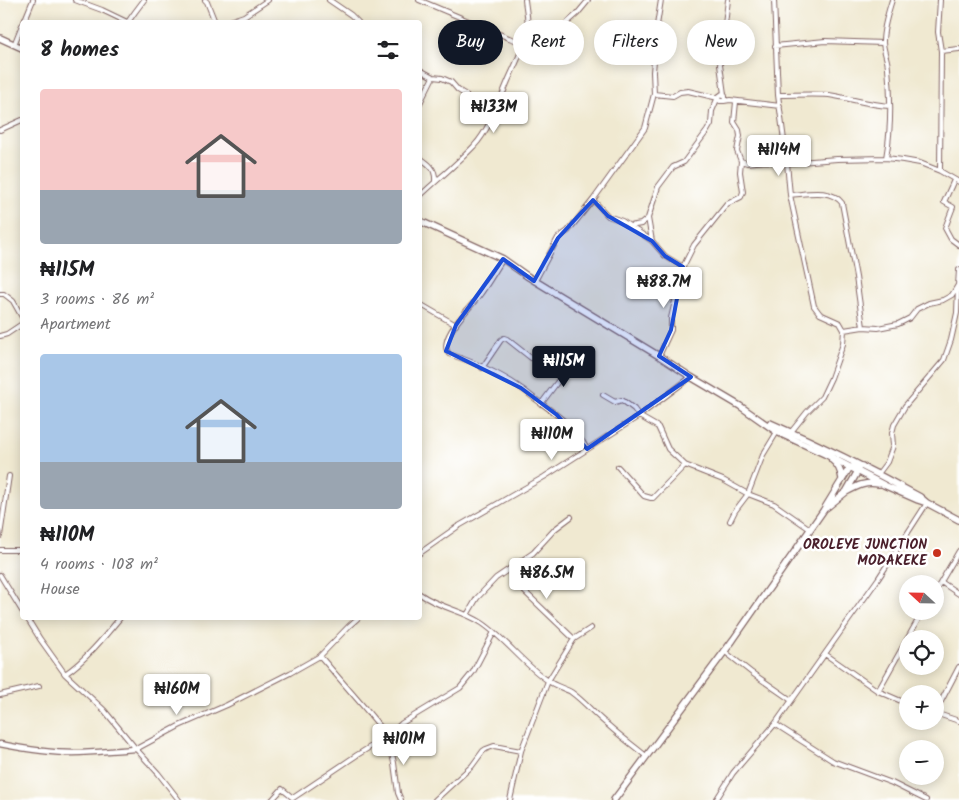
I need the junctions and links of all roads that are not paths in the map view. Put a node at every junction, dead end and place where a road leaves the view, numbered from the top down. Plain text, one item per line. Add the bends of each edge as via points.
1 (33, 0) edge
2 (75, 0) edge
3 (144, 0) edge
4 (205, 0) edge
5 (268, 0) edge
6 (329, 0) edge
7 (419, 0) edge
8 (434, 0) edge
9 (525, 0) edge
10 (588, 0) edge
11 (661, 0) edge
12 (728, 0) edge
13 (774, 0) edge
14 (892, 0) edge
15 (940, 0) edge
16 (431, 6) junction
17 (25, 20) edge
18 (124, 20) edge
19 (129, 20) edge
20 (214, 20) edge
21 (232, 20) edge
22 (356, 20) edge
23 (527, 20) edge
24 (570, 20) edge
25 (20, 31) edge
26 (0, 38) edge
27 (513, 39) edge
28 (883, 43) junction
29 (14, 45) junction
30 (775, 46) junction
31 (20, 47) edge
32 (959, 49) edge
33 (941, 51) junction
34 (515, 65) edge
35 (422, 71) edge
36 (433, 77) junction
37 (654, 94) junction
38 (466, 95) dead end
39 (778, 95) junction
40 (720, 98) junction
41 (422, 99) edge
42 (736, 102) junction
43 (780, 106) junction
44 (890, 106) junction
45 (20, 121) edge
46 (0, 130) edge
47 (886, 158) junction
48 (422, 159) edge
49 (741, 161) junction
50 (787, 162) junction
51 (940, 171) junction
52 (435, 181) junction
53 (957, 181) edge
54 (422, 194) edge
55 (790, 196) junction
56 (593, 200) junction
57 (648, 218) junction
58 (422, 223) edge
59 (630, 226) junction
60 (652, 241) junction
61 (959, 245) edge
62 (503, 259) junction
63 (683, 267) junction
64 (959, 270) edge
65 (535, 281) junction
66 (958, 285) junction
67 (0, 294) edge
68 (422, 305) edge
69 (20, 313) edge
70 (20, 325) edge
71 (456, 325) junction
72 (863, 327) junction
73 (844, 330) junction
74 (0, 336) edge
75 (659, 356) junction
76 (531, 358) dead end
77 (573, 361) dead end
78 (482, 368) junction
79 (691, 377) junction
80 (603, 395) dead end
81 (541, 404) junction
82 (639, 416) junction
83 (759, 418) junction
84 (778, 432) junction
85 (791, 433) junction
86 (587, 449) junction
87 (825, 454) junction
88 (685, 465) junction
89 (858, 466) junction
90 (618, 467) dead end
91 (850, 467) junction
92 (878, 474) junction
93 (9, 476) dead end
94 (842, 479) junction
95 (884, 485) junction
96 (846, 492) junction
97 (748, 494) junction
98 (927, 503) junction
99 (823, 511) junction
100 (571, 517) dead end
101 (959, 519) edge
102 (730, 521) dead end
103 (810, 529) junction
104 (0, 536) edge
105 (0, 550) edge
106 (20, 550) edge
107 (959, 550) edge
108 (422, 551) edge
109 (512, 567) junction
110 (0, 575) edge
111 (944, 577) edge
112 (944, 584) edge
113 (959, 594) edge
114 (422, 595) edge
115 (20, 608) edge
116 (467, 615) junction
117 (28, 620) edge
118 (118, 620) edge
119 (356, 620) edge
120 (918, 620) edge
121 (592, 628) dead end
122 (494, 632) junction
123 (574, 639) junction
124 (724, 651) junction
125 (824, 654) junction
126 (320, 656) junction
127 (959, 667) edge
128 (65, 674) junction
129 (548, 681) junction
130 (40, 686) dead end
131 (878, 691) junction
132 (0, 695) edge
133 (944, 696) edge
134 (791, 700) junction
135 (899, 700) edge
136 (944, 716) edge
137 (959, 721) edge
138 (775, 724) junction
139 (388, 736) junction
140 (0, 744) edge
141 (136, 749) junction
142 (521, 751) junction
143 (646, 756) junction
144 (179, 800) edge
145 (272, 800) edge
146 (401, 800) edge
147 (435, 800) edge
148 (510, 800) edge
149 (614, 800) edge
150 (716, 800) edge
151 (926, 800) edge

1 - 17 street
2 - 18 street
3 - 19 street
4 - 20 street
5 - 21 street
6 - 22 street
7 - 16 street
8 - 16 street
9 - 23 street
10 - 24 street
11 - 37 street via 656,25
12 - 40 street via 720,65
13 - 30 street
14 - 28 street
15 - 33 street via 938,32
16 - 27 street
25 - 29 street
26 - 29 main road
28 - 30 street via 825,41
28 - 44 street via 888,61
29 - 31 main road
30 - 39 street
32 - 33 street
33 - 51 street
34 - 52 street via 484,134
35 - 36 street
36 - 38 street via 451,82
36 - 41 street
37 - 40 street via 673,96 688,91
37 - 56 street via 646,128
39 - 43 street
39 - 44 street via 830,96
40 - 42 street
40 - 57 street via 712,111 707,131 684,162 673,167 658,187
42 - 43 street
42 - 49 street via 734,122 739,130 737,151
43 - 50 street
44 - 47 street
45 - 46 street
47 - 50 street
47 - 51 street via 920,163
48 - 52 street via 432,166
49 - 50 street
49 - 63 street via 744,192 720,211 694,245
50 - 55 street
51 - 53 street
52 - 54 street
53 - 61 street via 944,202 953,207 945,228
55 - 72 street via 826,194 842,203
55 - 73 street via 814,306 820,314 840,323
56 - 59 street via 608,216
56 - 65 street via 568,231 558,238
57 - 59 street
57 - 60 street
58 - 62 main road
59 - 60 street
60 - 63 street via 665,256
62 - 65 main road
62 - 71 street
63 - 75 street via 671,330
64 - 66 street
65 - 75 main road
66 - 72 street via 952,295 917,309 910,318 898,324
66 - 92 street via 952,340 944,360 905,406 894,425 893,446
67 - 69 street via 13,301
68 - 71 street
70 - 74 street
71 - 78 street via 447,339 446,350
72 - 73 street
73 - 85 street via 843,344 822,397
75 - 79 main road
76 - 78 street via 504,338
77 - 81 street
78 - 81 street via 510,381
79 - 82 street
79 - 83 main road
80 - 82 street via 615,402 622,400
81 - 86 street via 558,415
82 - 86 street
82 - 88 street via 658,427 668,449
83 - 84 main road
83 - 85 main road
84 - 87 main road
84 - 97 street via 764,455
85 - 89 main road
86 - 108 street via 457,526
87 - 91 main road
87 - 94 main road via 836,463
88 - 90 street via 653,498 644,496
88 - 97 street
89 - 91 main road
89 - 92 main road
89 - 95 main road
89 - 96 main road
91 - 94 main road
92 - 98 main road
93 - 104 street
94 - 99 main road
95 - 96 main road via 869,482
95 - 98 main road
96 - 99 main road
97 - 102 street
97 - 103 street via 774,504
98 - 101 main road
98 - 125 street via 878,580
99 - 103 main road
100 - 109 street
103 - 124 main road
105 - 106 street
107 - 111 street
109 - 116 street via 477,598
109 - 123 street via 525,592
110 - 115 street
112 - 113 street
114 - 116 street
116 - 122 street
117 - 128 street
118 - 128 street
119 - 126 street
120 - 131 street
121 - 123 street
122 - 129 street
122 - 139 street via 460,688 402,723
123 - 129 street
124 - 134 street
124 - 143 main road
125 - 131 street
125 - 134 street
126 - 139 street
126 - 141 street
127 - 133 street
128 - 141 street via 104,710
129 - 142 street
129 - 143 street via 570,692
130 - 132 street
131 - 135 street
134 - 138 street
136 - 137 street
138 - 150 street via 733,773
138 - 151 street via 833,761 892,783
139 - 145 street via 293,798 282,789
139 - 146 street
140 - 141 street via 51,753
141 - 144 street
142 - 147 street via 494,746 486,749
142 - 148 street
143 - 149 main road

